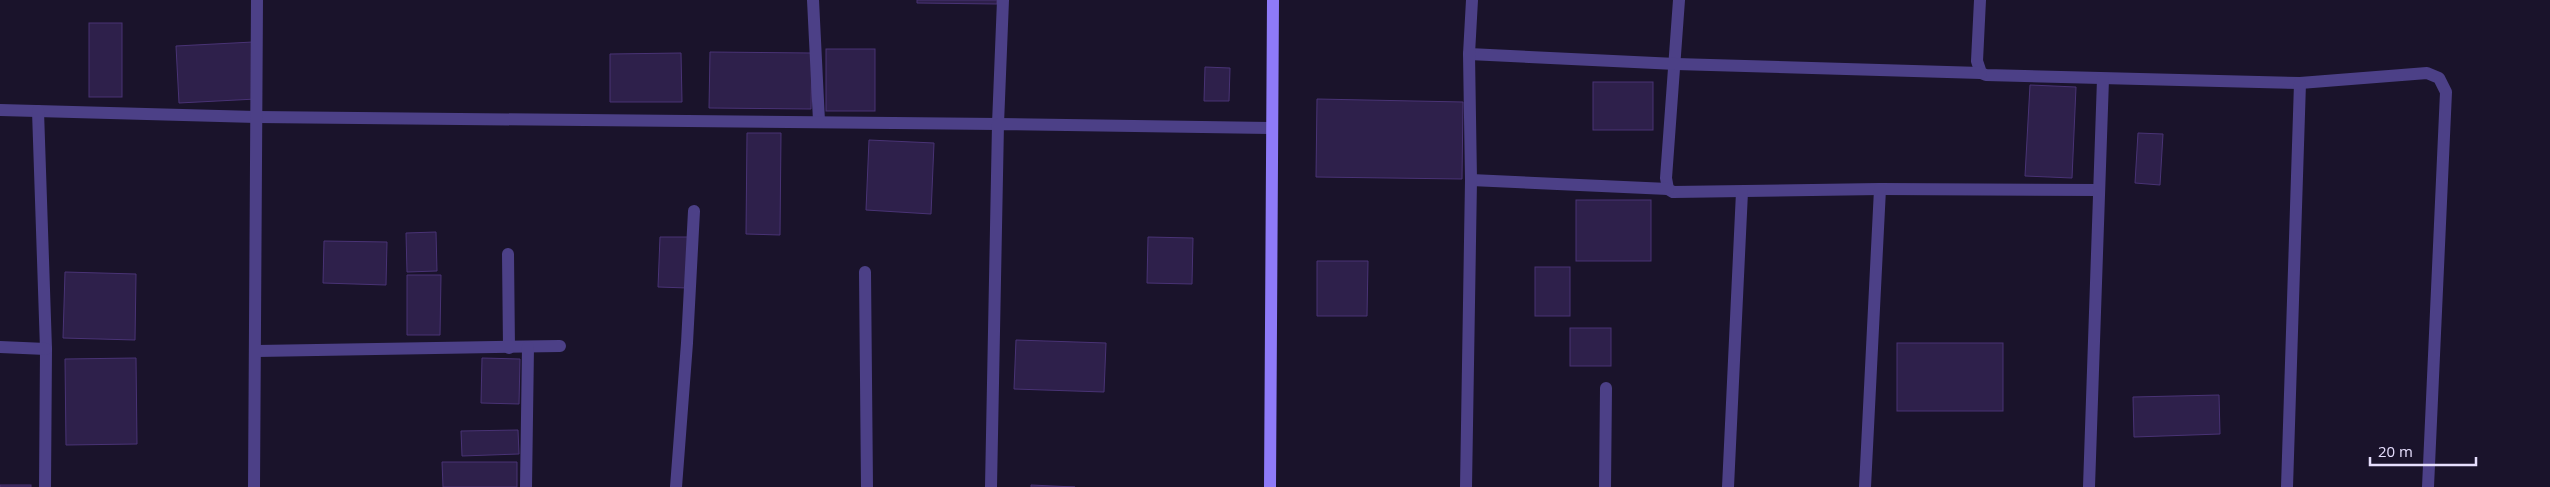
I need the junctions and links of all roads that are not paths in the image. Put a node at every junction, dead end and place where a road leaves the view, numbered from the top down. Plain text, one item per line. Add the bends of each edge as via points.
1 (257, 0) edge
2 (813, 0) edge
3 (1003, 0) edge
4 (1273, 0) edge
5 (1472, 0) edge
6 (1679, 0) edge
7 (1980, 0) edge
8 (1469, 54) junction
9 (1676, 64) junction
10 (1981, 72) junction
11 (2103, 79) junction
12 (2300, 83) junction
13 (0, 110) edge
14 (38, 111) junction
15 (258, 117) junction
16 (819, 121) junction
17 (998, 124) junction
18 (1270, 128) junction
19 (1471, 180) junction
20 (1668, 189) junction
21 (1880, 189) junction
22 (2100, 190) junction
23 (1742, 192) junction
24 (694, 211) dead end
25 (508, 254) dead end
26 (865, 272) dead end
27 (560, 346) dead end
28 (528, 347) junction
29 (0, 348) edge
30 (509, 348) junction
31 (46, 349) junction
32 (257, 351) junction
33 (1606, 388) dead end
34 (45, 487) edge
35 (254, 487) edge
36 (526, 487) edge
37 (676, 487) edge
38 (866, 487) edge
39 (991, 487) edge
40 (1270, 487) edge
41 (1466, 487) edge
42 (1605, 487) edge
43 (1728, 487) edge
44 (1865, 487) edge
45 (2089, 487) edge
46 (2287, 487) edge
47 (2428, 487) edge

1 - 15 street
2 - 16 street
3 - 17 street
4 - 18 street
5 - 8 street
6 - 9 street
7 - 10 street via 1977,61
8 - 9 street
8 - 19 street
9 - 10 street
9 - 20 street via 1666,178
10 - 11 street via 1993,76
11 - 12 street
11 - 22 street
12 - 46 street
12 - 47 street via 2426,73 2440,78 2446,92
13 - 14 street
14 - 15 street
14 - 31 street
15 - 16 street
15 - 32 street
16 - 17 street
17 - 18 street
17 - 39 street
18 - 40 street
19 - 20 street
19 - 41 street
20 - 23 street via 1681,193
21 - 22 street
21 - 23 street
21 - 44 street
22 - 45 street
23 - 43 street
24 - 37 street
25 - 30 street
26 - 38 street
27 - 28 street
28 - 30 street
28 - 36 street
29 - 31 street
30 - 32 street
31 - 34 street
32 - 35 street
33 - 42 street

